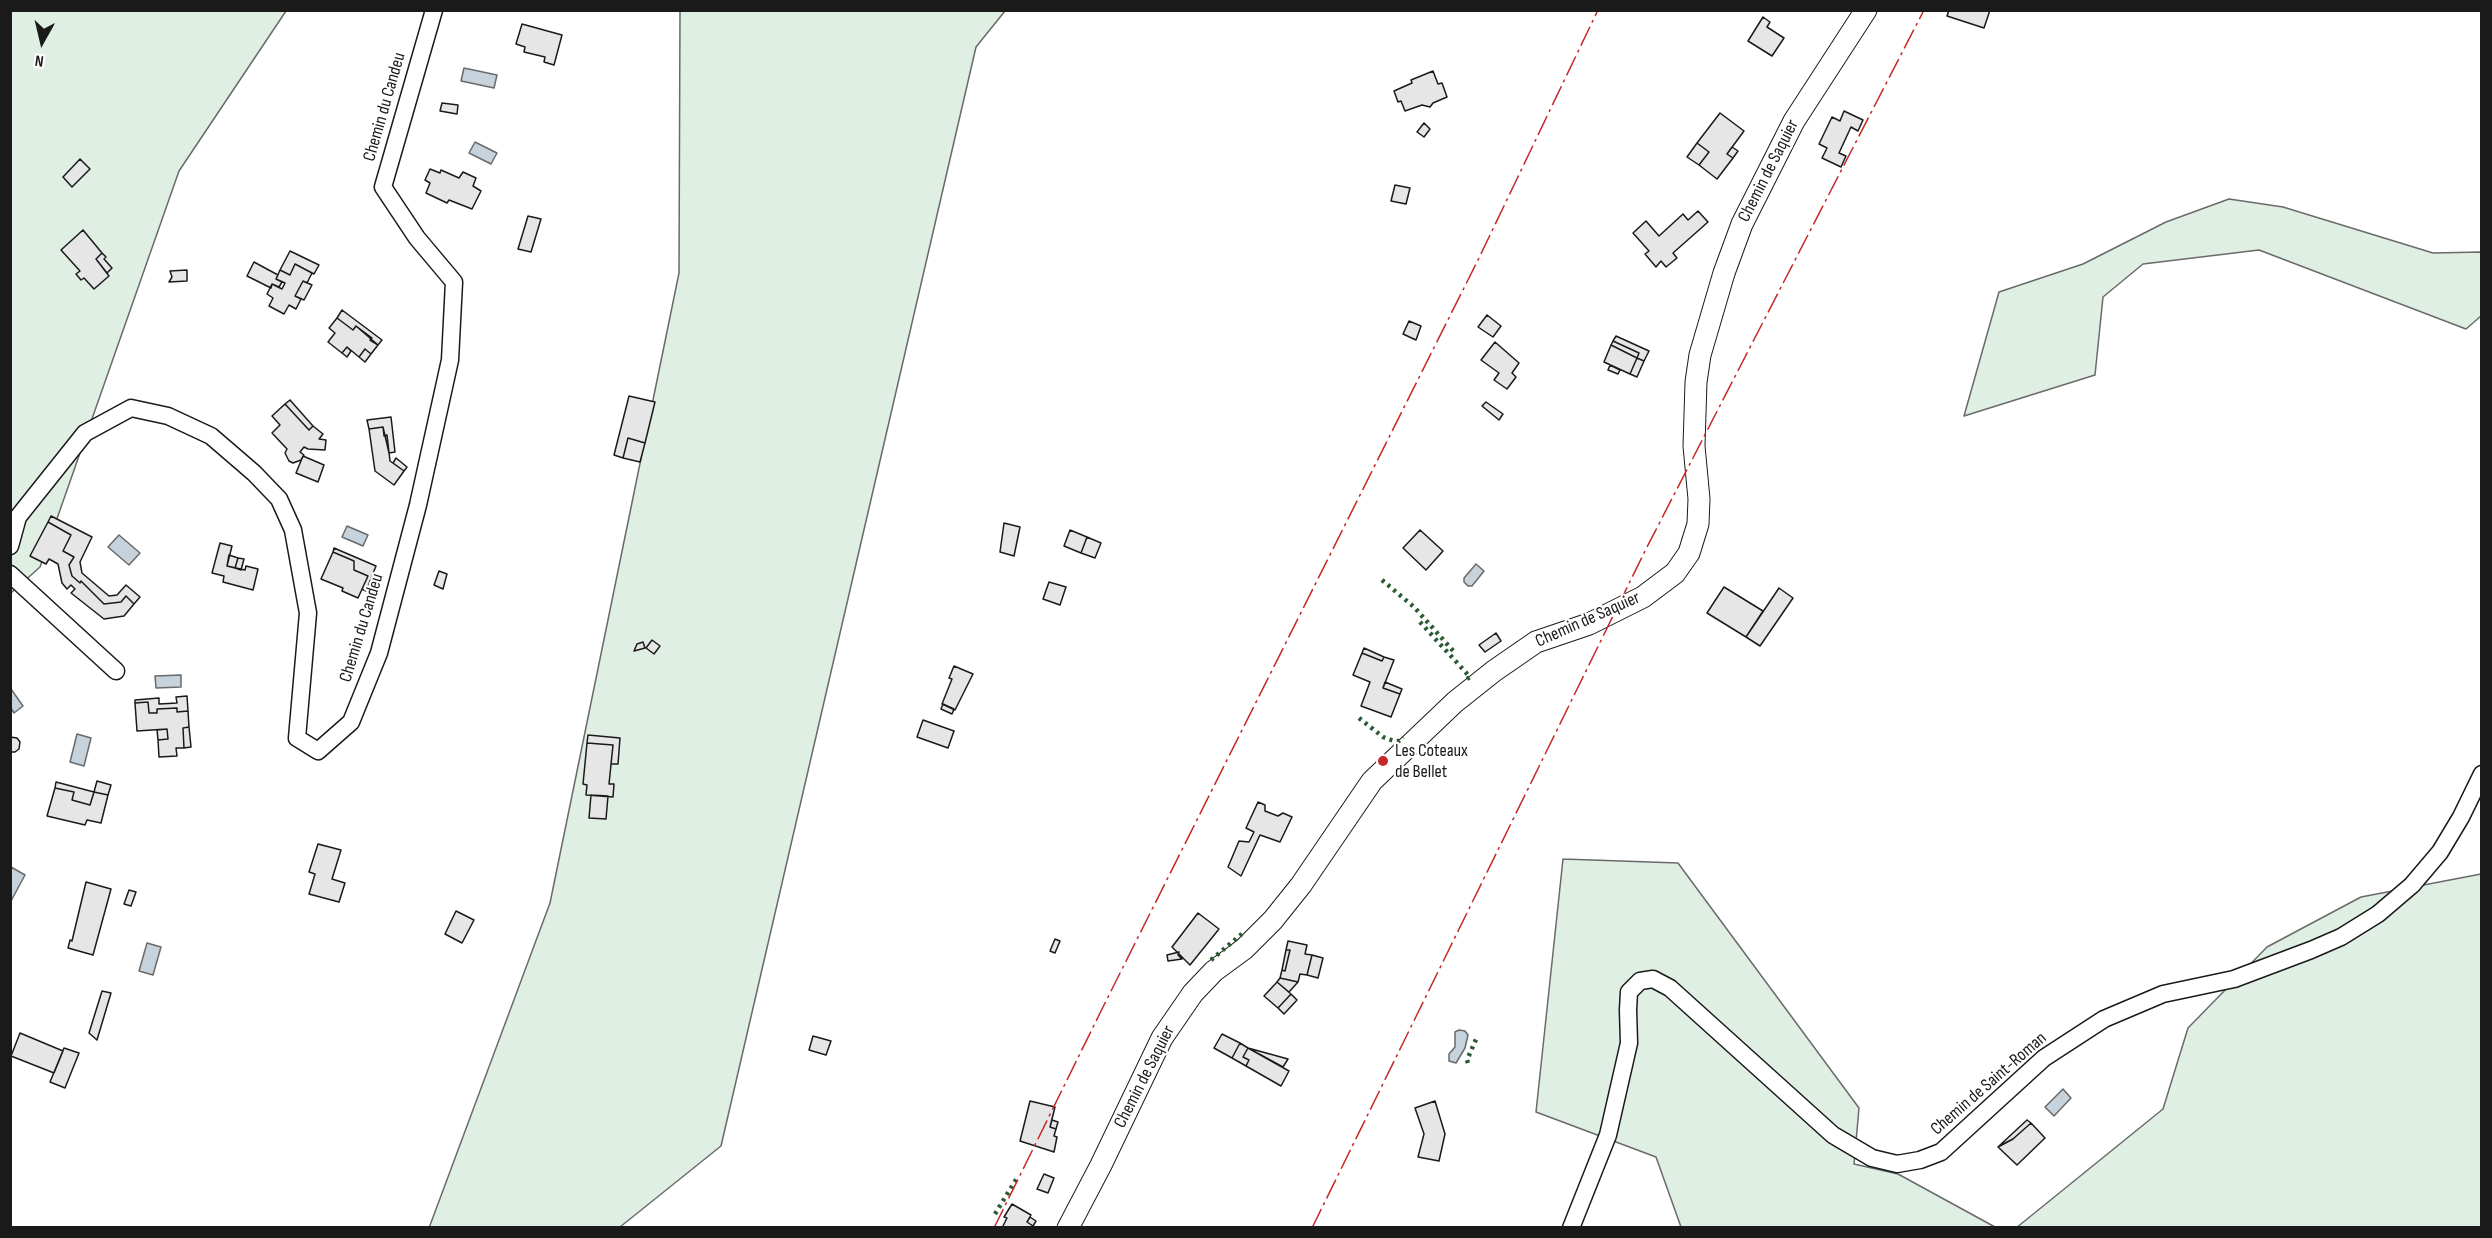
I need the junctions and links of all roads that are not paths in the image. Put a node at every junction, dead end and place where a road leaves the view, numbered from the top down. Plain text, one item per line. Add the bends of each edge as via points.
1 (434, 10) edge
2 (1866, 10) edge
3 (10, 546) edge
4 (10, 574) edge
5 (116, 671) dead end
6 (2481, 774) edge
7 (1068, 1227) edge
8 (1571, 1227) edge

1 - 3 street, Chemin du Candeu via 382,187 454,282 450,360 418,505 379,653 351,722 318,751 297,738 308,613 293,530 279,499 211,436 168,416 131,408 85,433 18,517
2 - 7 street, Chemin de Saquier via 1794,121 1746,216 1724,273 1705,333 1696,382 1698,525 1689,554 1675,573 1643,597 1589,624 1536,642 1494,671 1455,702 1372,781 1273,920 1214,971 1174,1019
4 - 5 street
6 - 8 street, Chemin de Saint-Roman via 2440,852 2412,885 2378,914 2311,950 2234,979 2163,994 2104,1019 2044,1058 1941,1152 1920,1160 1898,1164 1872,1158 1833,1135 1670,988 1653,979 1640,981 1629,992 1629,1043 1608,1135

